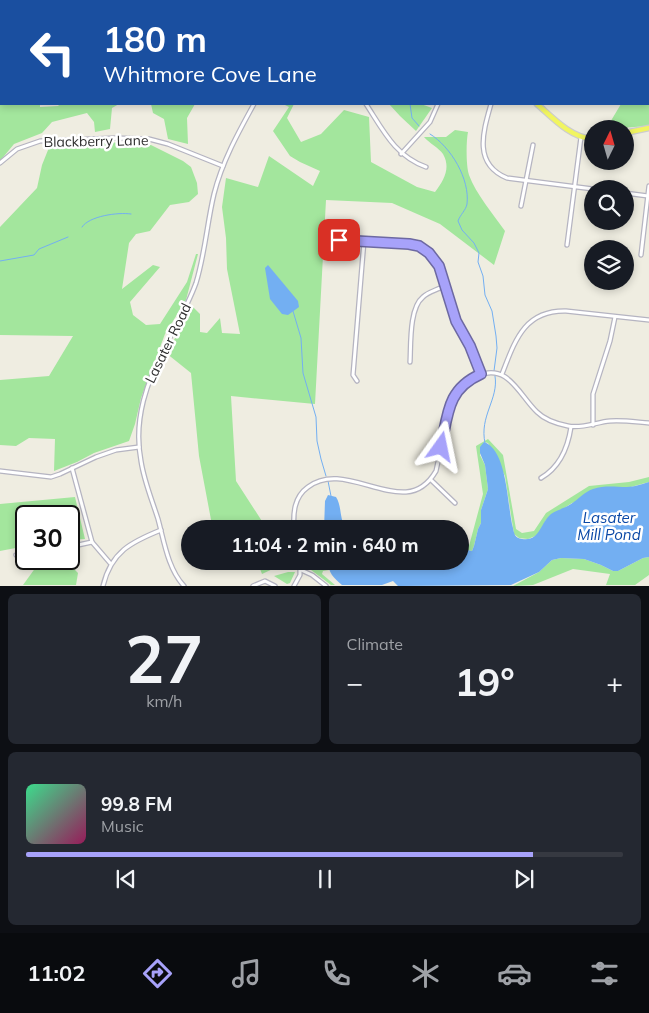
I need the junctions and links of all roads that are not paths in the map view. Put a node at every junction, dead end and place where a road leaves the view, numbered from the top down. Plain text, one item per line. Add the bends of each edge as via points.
1 (253, 105) edge
2 (367, 105) edge
3 (438, 105) edge
4 (491, 105) edge
5 (537, 105) edge
6 (649, 128) edge
7 (634, 131) edge
8 (581, 137) junction
9 (584, 138) edge
10 (533, 145) dead end
11 (401, 154) junction
12 (0, 163) edge
13 (223, 166) junction
14 (426, 167) dead end
15 (526, 181) junction
16 (575, 186) junction
17 (649, 186) edge
18 (584, 188) edge
19 (634, 194) edge
20 (648, 196) edge
21 (521, 206) dead end
22 (339, 240) dead end
23 (364, 241) junction
24 (567, 245) dead end
25 (641, 255) dead end
26 (444, 286) junction
27 (615, 317) junction
28 (649, 320) edge
29 (410, 362) dead end
30 (481, 374) junction
31 (502, 374) junction
32 (357, 381) dead end
33 (649, 423) edge
34 (593, 425) junction
35 (570, 427) junction
36 (139, 447) junction
37 (72, 468) junction
38 (0, 471) edge
39 (541, 478) dead end
40 (431, 480) junction
41 (455, 503) dead end
42 (294, 520) edge
43 (161, 530) junction
44 (92, 542) junction
45 (80, 545) edge
46 (110, 563) junction
47 (300, 570) joint
48 (103, 586) edge
49 (184, 586) edge
50 (253, 586) edge
51 (275, 586) edge
52 (294, 586) edge
53 (326, 586) edge

1 - 13 street, Lasater Road
2 - 11 street
3 - 11 street via 430,122
4 - 15 street via 482,144 486,160 501,175
5 - 8 main road
6 - 7 main road
8 - 9 main road
8 - 16 street
10 - 15 street
11 - 14 street
12 - 13 street, Blackberry Lane via 17,149 40,141 116,138 149,139
13 - 36 street, Lasater Road via 214,192 195,284 146,389 140,417
15 - 16 street
15 - 21 street
16 - 18 street
16 - 24 street
17 - 20 street
19 - 20 street
20 - 25 street
22 - 23 street
23 - 26 street via 409,244 424,249 437,262
23 - 32 street via 353,375
26 - 29 street via 424,296 414,311
26 - 30 street via 456,321
27 - 28 street
27 - 31 street via 554,311 539,316 519,334
27 - 34 street via 608,351 594,388
30 - 31 street
30 - 40 street via 468,380 453,397 436,471
31 - 35 street via 542,416
33 - 34 street via 610,421
34 - 35 street
35 - 39 street via 561,458
36 - 37 street via 116,450
36 - 43 street, Lasater Road via 143,473
37 - 38 street via 51,477
37 - 44 street
40 - 41 street
40 - 42 street via 418,489 400,492 340,479 319,481 298,499
43 - 46 street via 139,539
43 - 49 street, Lasater Road via 173,569
44 - 45 street
44 - 46 street
46 - 48 street
47 - 52 street
47 - 53 street
50 - 51 street via 265,581

